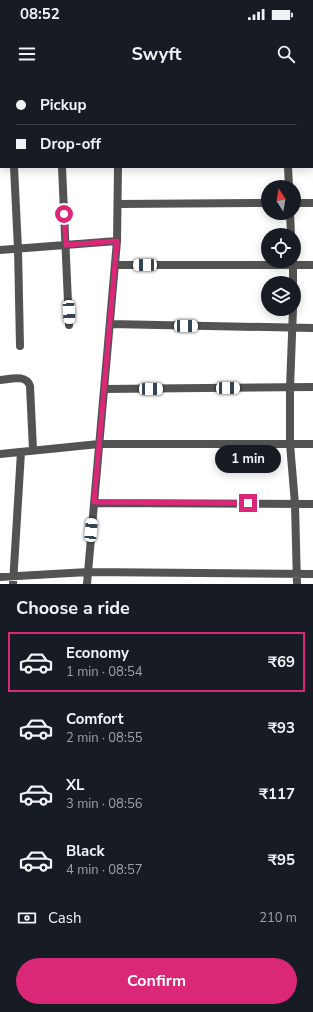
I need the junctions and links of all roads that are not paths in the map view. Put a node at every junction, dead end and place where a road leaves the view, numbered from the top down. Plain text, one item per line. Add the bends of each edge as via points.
1 (14, 168) edge
2 (62, 168) edge
3 (118, 168) edge
4 (288, 168) edge
5 (289, 180) edge
6 (261, 203) edge
7 (301, 203) edge
8 (313, 203) edge
9 (118, 204) junction
10 (117, 241) junction
11 (66, 245) junction
12 (18, 248) junction
13 (0, 250) edge
14 (261, 263) edge
15 (301, 264) edge
16 (115, 265) junction
17 (313, 266) edge
18 (293, 316) edge
19 (110, 324) junction
20 (69, 325) dead end
21 (293, 328) junction
22 (313, 328) edge
23 (20, 346) dead end
24 (0, 380) edge
25 (290, 388) junction
26 (313, 388) edge
27 (104, 389) junction
28 (99, 444) junction
29 (290, 444) junction
30 (313, 444) edge
31 (33, 450) junction
32 (21, 452) junction
33 (0, 454) edge
34 (94, 502) junction
35 (295, 504) junction
36 (313, 504) edge
37 (88, 572) junction
38 (296, 574) junction
39 (313, 574) edge
40 (0, 577) edge
41 (13, 580) edge
42 (87, 584) edge
43 (297, 584) edge

1 - 12 street
2 - 11 street
3 - 9 street
4 - 5 street
6 - 9 street
7 - 8 street
9 - 10 street
10 - 11 street
10 - 16 street
11 - 12 street
11 - 20 street
12 - 13 street
12 - 23 street
14 - 16 street
15 - 17 street
16 - 19 street
18 - 21 street
19 - 21 street
19 - 27 street
21 - 22 street
21 - 25 street
24 - 31 street via 22,378 29,382
25 - 26 street
25 - 27 street
25 - 29 street
27 - 28 street
28 - 29 street
28 - 31 street
28 - 34 street
29 - 30 street
29 - 35 street
31 - 32 street
32 - 33 street
32 - 41 street
34 - 35 street
34 - 37 street
35 - 36 street
35 - 38 street
37 - 38 street
37 - 41 street
37 - 42 street
38 - 39 street
38 - 43 street
40 - 41 street

